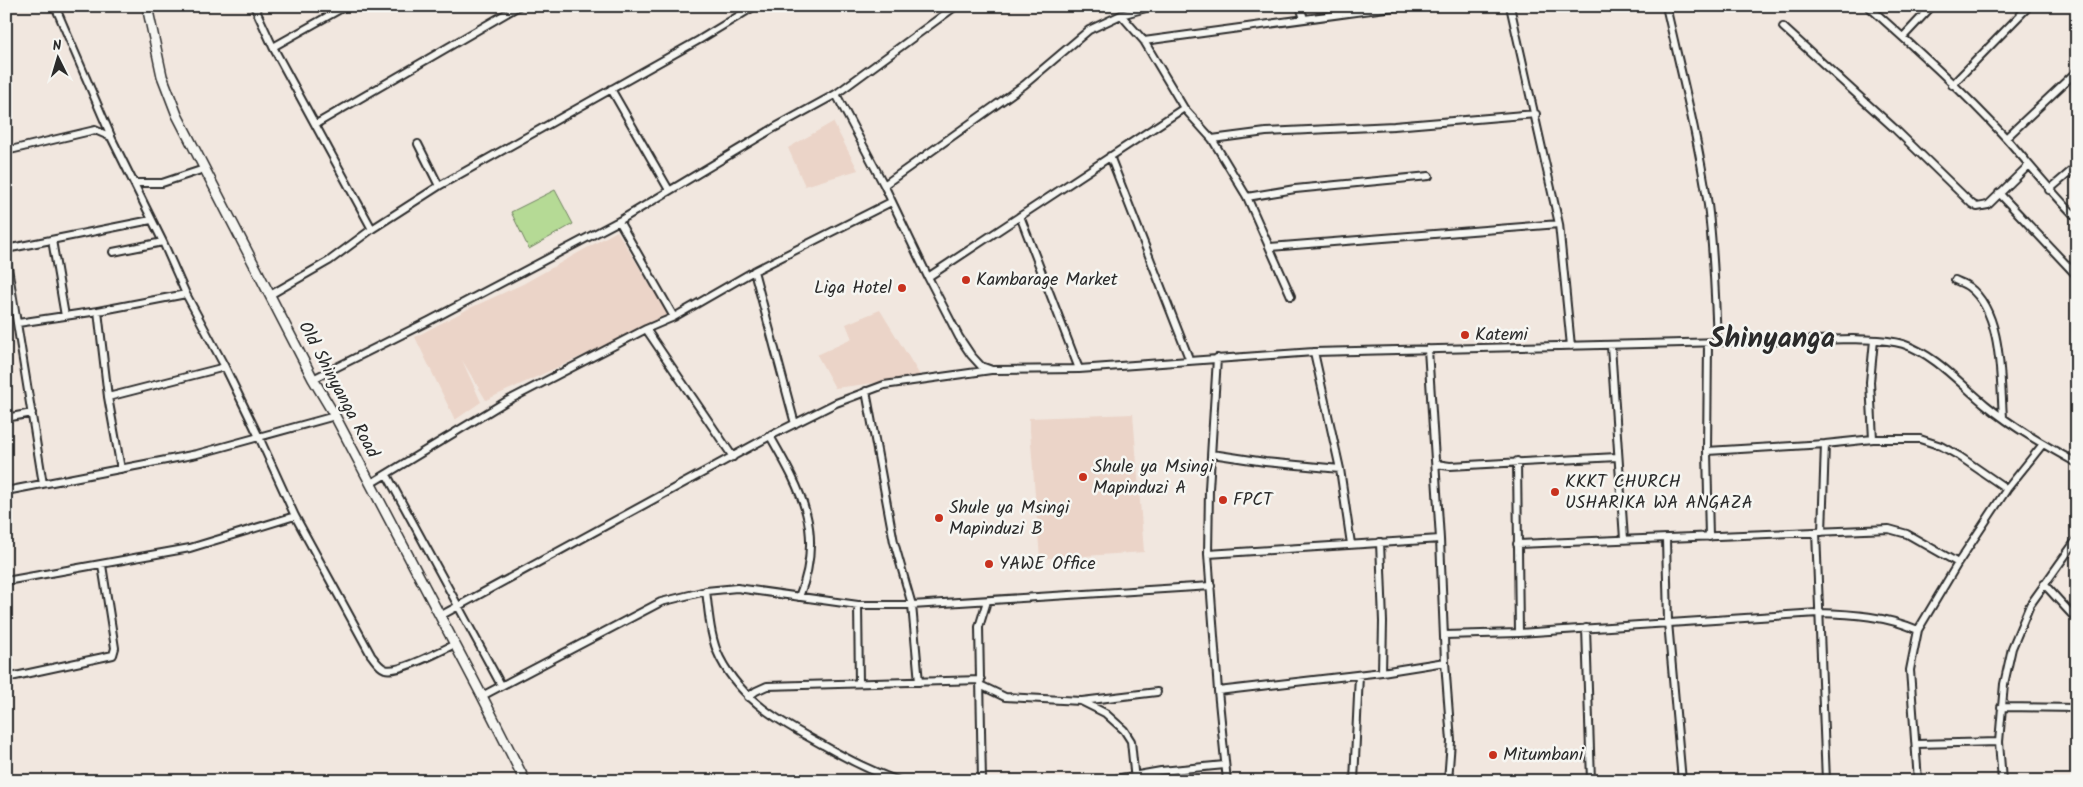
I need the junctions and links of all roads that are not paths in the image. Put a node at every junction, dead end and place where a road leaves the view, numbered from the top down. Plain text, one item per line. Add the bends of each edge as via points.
1 (55, 6) edge
2 (147, 6) edge
3 (254, 6) edge
4 (346, 6) edge
5 (519, 6) edge
6 (755, 6) edge
7 (956, 6) edge
8 (1153, 6) edge
9 (1300, 6) edge
10 (1400, 6) edge
11 (1510, 6) edge
12 (1666, 6) edge
13 (1868, 6) edge
14 (1932, 6) edge
15 (2029, 6) edge
16 (1121, 15) junction
17 (1304, 19) junction
18 (1783, 27) dead end
19 (1903, 38) junction
20 (1144, 41) junction
21 (273, 47) junction
22 (2077, 71) edge
23 (1952, 84) junction
24 (611, 90) junction
25 (836, 94) junction
26 (1184, 108) junction
27 (1536, 114) junction
28 (316, 124) junction
29 (111, 137) junction
30 (2006, 138) junction
31 (1212, 139) junction
32 (418, 144) dead end
33 (6, 151) edge
34 (1110, 156) junction
35 (2028, 166) junction
36 (2077, 166) edge
37 (204, 169) junction
38 (1429, 176) dead end
39 (134, 183) junction
40 (884, 185) junction
41 (439, 186) junction
42 (669, 190) junction
43 (2049, 190) junction
44 (1999, 193) junction
45 (1247, 197) junction
46 (891, 202) junction
47 (1020, 216) junction
48 (2077, 218) edge
49 (151, 220) junction
50 (619, 221) junction
51 (1559, 224) junction
52 (372, 228) junction
53 (52, 240) junction
54 (163, 242) junction
55 (1270, 247) junction
56 (6, 249) edge
57 (113, 252) dead end
58 (6, 255) edge
59 (754, 271) junction
60 (2077, 276) edge
61 (928, 277) junction
62 (1955, 280) dead end
63 (186, 294) junction
64 (270, 295) junction
65 (1291, 296) dead end
66 (98, 311) junction
67 (65, 316) junction
68 (674, 317) junction
69 (18, 323) junction
70 (646, 329) junction
71 (1874, 340) junction
72 (1716, 342) junction
73 (1708, 343) junction
74 (1571, 346) junction
75 (1611, 346) junction
76 (1428, 349) junction
77 (1314, 352) junction
78 (1217, 358) junction
79 (1190, 361) junction
80 (224, 367) junction
81 (1079, 369) junction
82 (992, 370) junction
83 (313, 379) junction
84 (866, 391) junction
85 (108, 397) junction
86 (32, 413) junction
87 (335, 416) junction
88 (2003, 417) junction
89 (6, 418) edge
90 (795, 424) junction
91 (770, 436) junction
92 (258, 437) junction
93 (1873, 439) junction
94 (1825, 444) junction
95 (2042, 444) junction
96 (1707, 451) junction
97 (1212, 454) junction
98 (733, 457) junction
99 (1617, 457) junction
100 (1517, 461) junction
101 (2077, 463) edge
102 (1436, 464) junction
103 (121, 469) junction
104 (1340, 469) junction
105 (387, 475) junction
106 (44, 484) junction
107 (370, 484) junction
108 (2007, 489) junction
109 (6, 491) edge
110 (295, 516) junction
111 (1819, 532) junction
112 (1666, 538) junction
113 (1709, 538) junction
114 (2077, 538) edge
115 (1440, 539) junction
116 (1624, 539) junction
117 (1380, 542) junction
118 (1351, 544) junction
119 (1517, 544) junction
120 (1208, 554) junction
121 (1958, 563) junction
122 (102, 565) junction
123 (6, 581) edge
124 (2044, 584) junction
125 (1211, 586) junction
126 (706, 591) junction
127 (799, 597) junction
128 (987, 601) junction
129 (458, 605) junction
130 (858, 605) junction
131 (912, 605) junction
132 (1818, 613) junction
133 (440, 616) junction
134 (2077, 620) edge
135 (1668, 622) junction
136 (1586, 628) junction
137 (1918, 630) junction
138 (1519, 633) junction
139 (1444, 635) junction
140 (455, 644) junction
141 (1445, 662) junction
142 (1382, 672) junction
143 (1359, 675) junction
144 (6, 678) edge
145 (919, 682) junction
146 (859, 683) junction
147 (981, 683) junction
148 (501, 686) junction
149 (1218, 691) junction
150 (1157, 692) dead end
151 (482, 696) junction
152 (748, 697) junction
153 (1081, 701) junction
154 (2001, 707) junction
155 (2077, 708) edge
156 (1999, 742) junction
157 (1916, 744) junction
158 (1225, 765) junction
159 (1135, 779) edge
160 (525, 781) edge
161 (899, 781) edge
162 (982, 781) edge
163 (1104, 781) edge
164 (1227, 781) edge
165 (1354, 781) edge
166 (1448, 781) edge
167 (1591, 781) edge
168 (1682, 781) edge
169 (1826, 781) edge
170 (1918, 781) edge
171 (2002, 781) edge

1 - 29 street
2 - 37 main road, Old Shinyanga Road via 167,91
3 - 21 street
4 - 21 street
5 - 28 street
6 - 24 street
7 - 25 street
8 - 16 street
9 - 17 street
10 - 17 street
11 - 27 street
12 - 72 street via 1700,154 1708,206
13 - 19 street
14 - 19 street
15 - 23 street
16 - 20 street
16 - 40 street via 1090,30 1024,85
17 - 20 street
18 - 44 street via 1895,128 1972,204 1988,205
19 - 23 street
20 - 26 street
21 - 28 street
22 - 30 street
23 - 30 street
24 - 41 street
24 - 42 street
25 - 40 street
25 - 42 street
26 - 31 street
26 - 34 street
27 - 31 street via 1394,126 1266,132
27 - 51 street
28 - 52 street
29 - 33 street via 95,130
29 - 39 street
30 - 35 street
31 - 45 street
32 - 41 street
34 - 47 street
34 - 79 street
35 - 43 street
35 - 44 street
36 - 43 street
37 - 39 street via 162,183
37 - 64 main road, Old Shinyanga Road
38 - 45 street
39 - 49 street
40 - 46 street
41 - 52 street
42 - 50 street
43 - 48 street
44 - 60 street
45 - 55 street
46 - 59 street
46 - 61 street
47 - 61 street
47 - 81 street
49 - 53 street
49 - 54 street
50 - 68 street
50 - 83 street
51 - 55 street
51 - 74 street
52 - 64 street via 329,261
53 - 56 street
53 - 67 street
54 - 57 street
54 - 63 street
55 - 65 street
58 - 69 street
59 - 68 street
59 - 90 street
61 - 82 street via 971,355 981,366
62 - 88 street via 1969,287 1981,301 1990,320 1997,342
63 - 66 street
63 - 80 street
64 - 83 main road, Old Shinyanga Road
66 - 67 street
66 - 85 street
67 - 69 street
68 - 70 street
69 - 86 street
70 - 98 street
70 - 105 street via 505,402
71 - 72 street
71 - 88 street via 1902,344 1923,354 1948,370
71 - 93 street via 1870,382
72 - 73 street
73 - 75 street
73 - 96 street
74 - 75 street
74 - 76 street
75 - 99 street
76 - 77 street
76 - 102 street
77 - 78 street
77 - 104 street
78 - 79 street
78 - 97 street
79 - 81 street
80 - 85 street
80 - 92 street
81 - 82 street
82 - 84 street via 884,385
83 - 87 main road, Old Shinyanga Road
84 - 90 street
84 - 131 street via 894,542
85 - 103 street
86 - 89 street
86 - 106 street
87 - 92 street
87 - 107 main road, Old Shinyanga Road
88 - 95 street
90 - 91 street
91 - 98 street
91 - 127 street via 790,471 810,523 811,559
92 - 103 street via 197,454
92 - 110 street
93 - 94 street
93 - 108 street via 1920,440 1941,446
94 - 96 street
94 - 111 street
95 - 101 street
95 - 108 street
96 - 113 street
97 - 104 street
97 - 120 street
98 - 129 street
99 - 100 street
99 - 116 street
100 - 102 street via 1450,466
100 - 119 street
102 - 115 street
103 - 106 street
104 - 118 street
105 - 107 street
105 - 129 street
106 - 109 street
107 - 133 main road, Old Shinyanga Road
108 - 121 street
110 - 122 street via 190,548
110 - 140 street via 367,649 383,669 395,670
111 - 113 street
111 - 121 street via 1889,529 1907,534
111 - 132 street
112 - 113 street
112 - 116 street
112 - 135 street
114 - 124 street
115 - 117 street
115 - 139 street
116 - 119 street
117 - 118 street
117 - 142 street
118 - 120 street
119 - 138 street
120 - 125 street
121 - 137 street
122 - 123 street
122 - 144 street via 115,648 113,655
124 - 134 street
124 - 154 street via 2030,605 2012,648
125 - 128 street
125 - 149 street
126 - 127 street via 737,588
126 - 148 street via 661,602
126 - 152 street via 712,634 720,657
127 - 130 street
128 - 131 street
128 - 147 street via 979,627
129 - 133 street
129 - 148 street
130 - 131 street
130 - 146 street
131 - 145 street
132 - 135 street
132 - 137 street via 1857,614
132 - 169 street
133 - 140 main road, Old Shinyanga Road
135 - 136 street
135 - 168 street
136 - 138 street
136 - 167 street
137 - 157 street via 1910,670
138 - 139 street
139 - 141 street
140 - 151 main road, Old Shinyanga Road
141 - 142 street
141 - 166 street via 1451,741
142 - 143 street
143 - 149 street
143 - 165 street
145 - 146 street
145 - 147 street
146 - 152 street via 767,686
147 - 153 street via 1005,697
147 - 162 street
148 - 151 street
149 - 158 street
150 - 153 street
151 - 160 main road, Old Shinyanga Road
152 - 161 street via 796,730 870,771
153 - 159 street via 1106,713 1124,730 1131,741
154 - 155 street
154 - 156 street
156 - 157 street
156 - 171 street
157 - 170 street
158 - 159 street via 1161,771
158 - 164 street
159 - 163 street

